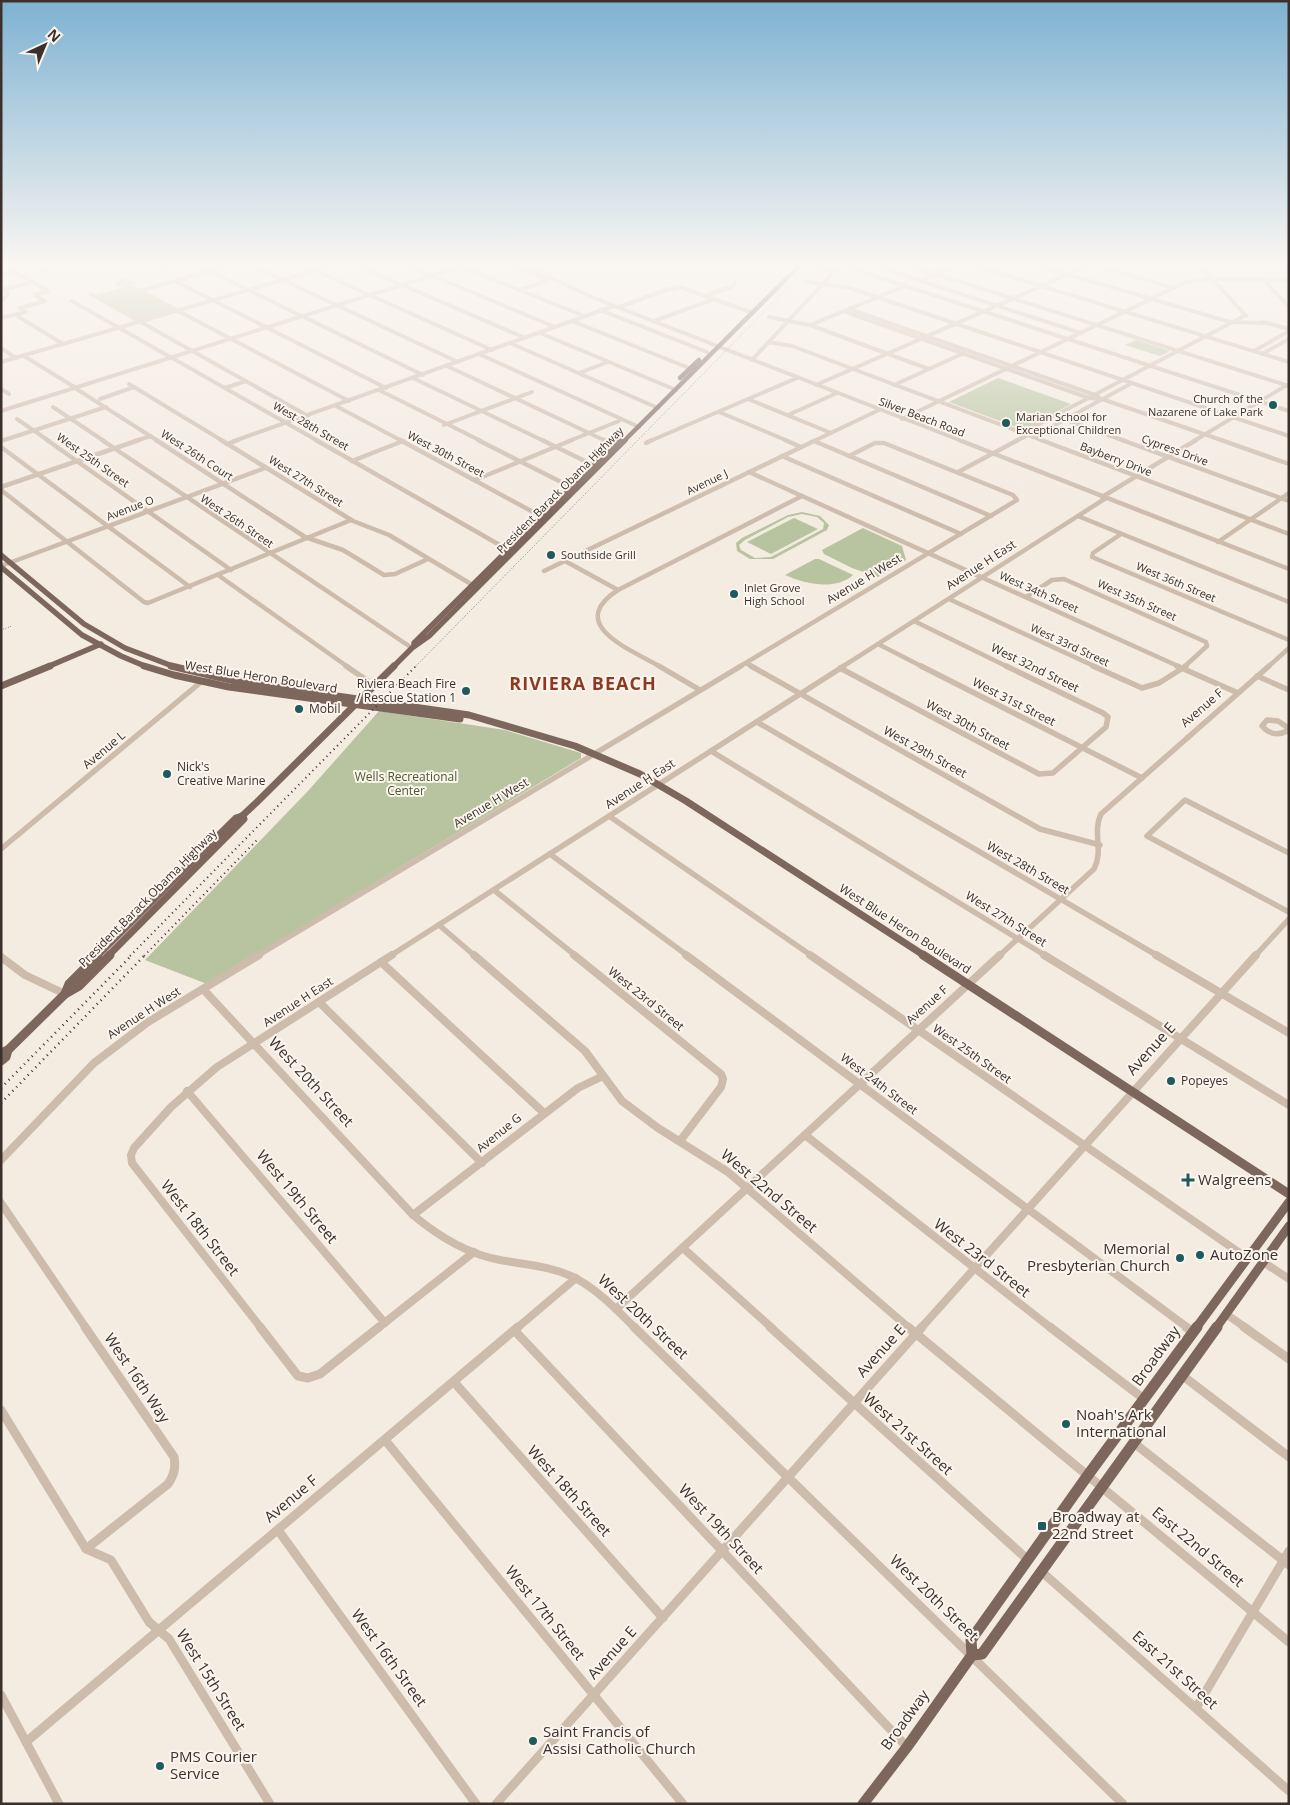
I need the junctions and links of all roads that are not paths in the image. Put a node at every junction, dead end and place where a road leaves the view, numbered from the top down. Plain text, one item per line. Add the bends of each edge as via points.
1 (3, 349) edge
2 (47, 349) edge
3 (157, 349) edge
4 (251, 349) edge
5 (310, 349) edge
6 (370, 349) edge
7 (431, 349) edge
8 (524, 349) edge
9 (578, 349) edge
10 (642, 349) edge
11 (700, 349) edge
12 (711, 349) edge
13 (713, 349) edge
14 (724, 349) edge
15 (762, 349) edge
16 (800, 349) edge
17 (878, 349) edge
18 (897, 349) edge
19 (951, 349) edge
20 (1033, 349) edge
21 (1047, 349) edge
22 (1099, 349) edge
23 (1248, 349) edge
24 (1257, 349) edge
25 (1271, 349) edge
26 (190, 350) joint
27 (492, 350) edge
28 (969, 350) joint
29 (1178, 350) joint
30 (1254, 351) junction
31 (707, 352) junction
32 (1041, 352) junction
33 (888, 353) junction
34 (963, 353) junction
35 (479, 354) junction
36 (1262, 354) junction
37 (24, 356) junction
38 (171, 357) junction
39 (16, 358) junction
40 (752, 360) junction
41 (1, 362) edge
42 (458, 362) junction
43 (608, 362) junction
44 (1289, 362) edge
45 (1013, 365) junction
46 (447, 366) junction
47 (1149, 366) junction
48 (929, 368) junction
49 (1006, 368) junction
50 (852, 369) junction
51 (693, 370) junction
52 (579, 373) junction
53 (423, 375) junction
54 (413, 378) junction
55 (798, 378) junction
56 (1124, 380) junction
57 (246, 381) junction
58 (1132, 383) junction
59 (129, 384) dead end
60 (816, 385) junction
61 (894, 385) junction
62 (1288, 385) edge
63 (134, 387) junction
64 (75, 388) junction
65 (224, 388) junction
66 (386, 388) junction
67 (1, 389) edge
68 (673, 389) junction
69 (379, 390) junction
70 (532, 392) dead end
71 (837, 393) junction
72 (9, 394) dead end
73 (1095, 394) junction
74 (100, 398) dead end
75 (516, 398) junction
76 (1089, 398) junction
77 (748, 399) junction
78 (1102, 399) junction
79 (349, 401) junction
80 (938, 401) junction
81 (1259, 402) junction
82 (336, 406) junction
83 (52, 407) dead end
84 (105, 407) junction
85 (656, 407) junction
86 (879, 410) junction
87 (1, 411) edge
88 (480, 411) junction
89 (1289, 411) edge
90 (718, 412) junction
91 (788, 415) junction
92 (308, 416) junction
93 (1055, 416) junction
94 (1233, 417) junction
95 (69, 418) junction
96 (17, 419) dead end
97 (902, 419) junction
98 (1065, 419) junction
99 (618, 421) dead end
100 (286, 423) junction
101 (444, 425) junction
102 (637, 426) junction
103 (33, 430) junction
104 (588, 433) junction
105 (831, 433) junction
106 (1022, 433) junction
107 (1204, 435) junction
108 (150, 436) junction
109 (1030, 436) junction
110 (1289, 436) edge
111 (1, 440) edge
112 (403, 441) junction
113 (814, 441) junction
114 (646, 443) dead end
115 (228, 444) junction
116 (616, 446) junction
117 (1, 447) edge
118 (554, 447) junction
119 (801, 447) junction
120 (114, 449) junction
121 (992, 453) junction
122 (782, 456) junction
123 (849, 456) junction
124 (1168, 457) junction
125 (77, 461) junction
126 (352, 461) junction
127 (520, 462) junction
128 (1289, 464) edge
129 (595, 467) junction
130 (265, 468) junction
131 (749, 472) junction
132 (958, 472) junction
133 (38, 475) junction
134 (1136, 476) junction
135 (475, 480) junction
136 (223, 483) junction
137 (1, 489) edge
138 (573, 489) junction
139 (1289, 493) edge
140 (802, 496) junction
141 (186, 497) junction
142 (1104, 497) junction
143 (1017, 498) joint
144 (1281, 498) junction
145 (1289, 501) edge
146 (148, 512) junction
147 (991, 516) junction
148 (1078, 516) junction
149 (544, 518) junction
150 (351, 520) junction
151 (1250, 520) junction
152 (108, 527) junction
153 (961, 534) junction
154 (1121, 534) junction
155 (1289, 534) edge
156 (308, 538) junction
157 (67, 542) junction
158 (1218, 542) junction
159 (511, 551) junction
160 (929, 553) junction
161 (270, 554) junction
162 (1, 555) edge
163 (428, 559) junction
164 (565, 560) junction
165 (11, 563) junction
166 (1, 567) edge
167 (1289, 569) edge
168 (231, 570) junction
169 (544, 571) dead end
170 (218, 575) junction
171 (982, 578) junction
172 (474, 586) junction
173 (190, 587) junction
174 (618, 590) junction
175 (1026, 598) junction
176 (949, 599) junction
177 (1289, 602) edge
178 (914, 621) junction
179 (107, 639) junction
180 (1289, 640) edge
181 (97, 644) junction
182 (878, 644) junction
183 (413, 647) junction
184 (1289, 648) edge
185 (746, 663) junction
186 (840, 668) junction
187 (1182, 668) junction
188 (1257, 676) junction
189 (224, 679) junction
190 (1, 681) edge
191 (201, 682) junction
192 (1, 686) edge
193 (375, 686) junction
194 (700, 690) junction
195 (1289, 690) edge
196 (1238, 693) junction
197 (801, 694) junction
198 (358, 702) junction
199 (757, 722) junction
200 (1083, 748) junction
201 (712, 751) junction
202 (595, 753) junction
203 (1142, 778) junction
204 (659, 784) junction
205 (1185, 800) joint
206 (609, 816) junction
207 (1100, 845) junction
208 (1, 849) edge
209 (1289, 853) edge
210 (550, 854) junction
211 (494, 890) junction
212 (1061, 900) junction
213 (1289, 912) edge
214 (1289, 919) edge
215 (439, 925) junction
216 (1018, 940) junction
217 (1, 957) edge
218 (381, 962) junction
219 (968, 985) junction
220 (203, 989) junction
221 (65, 994) junction
222 (1220, 994) junction
223 (320, 1002) junction
224 (918, 1030) junction
225 (1289, 1033) edge
226 (1179, 1039) junction
227 (254, 1044) junction
228 (5, 1051) edge
229 (1, 1061) edge
230 (603, 1076) junction
231 (860, 1084) junction
232 (187, 1091) junction
233 (1132, 1092) junction
234 (1289, 1105) edge
235 (544, 1113) junction
236 (805, 1135) junction
237 (680, 1141) junction
238 (1084, 1145) junction
239 (1, 1160) edge
240 (482, 1163) junction
241 (747, 1188) junction
242 (1289, 1194) edge
243 (1289, 1202) edge
244 (1, 1203) edge
245 (1028, 1209) junction
246 (413, 1214) junction
247 (1289, 1226) edge
248 (683, 1248) junction
249 (474, 1252) junction
250 (1247, 1258) junction
251 (1263, 1262) junction
252 (974, 1269) junction
253 (576, 1278) junction
254 (1289, 1279) edge
255 (616, 1309) junction
256 (1226, 1314) junction
257 (385, 1323) junction
258 (515, 1331) junction
259 (1193, 1332) junction
260 (916, 1334) junction
261 (1289, 1359) edge
262 (1183, 1376) junction
263 (454, 1382) junction
264 (1144, 1399) junction
265 (854, 1404) junction
266 (1, 1410) edge
267 (385, 1440) junction
268 (1134, 1443) junction
269 (1289, 1457) edge
270 (1088, 1475) junction
271 (788, 1478) junction
272 (1103, 1487) junction
273 (278, 1530) junction
274 (86, 1549) junction
275 (1289, 1551) edge
276 (722, 1552) junction
277 (1027, 1559) junction
278 (1286, 1562) edge
279 (1042, 1572) junction
280 (1253, 1612) junction
281 (663, 1618) junction
282 (160, 1631) junction
283 (1289, 1642) edge
284 (972, 1655) junction
285 (1, 1695) edge
286 (593, 1696) junction
287 (1196, 1708) junction
288 (26, 1742) junction
289 (907, 1747) junction
290 (1289, 1791) edge
291 (58, 1804) edge
292 (270, 1804) edge
293 (476, 1804) edge
294 (496, 1804) edge
295 (683, 1804) edge
296 (862, 1804) edge
297 (1123, 1804) edge

1 - 39 street
2 - 37 street
3 - 38 street, West 28th Street
4 - 79 street
5 - 66 street
6 - 53 street
7 - 42 street
8 - 52 street
9 - 43 street
10 - 51 street
11 - 31 street
12 - 31 main road, President Barack Obama Highway
13 - 51 main road, President Barack Obama Highway
14 - 40 street, Silver Beach Road
15 - 40 street
16 - 50 street, Bayberry Drive
17 - 33 street
18 - 33 street
19 - 34 street
20 - 32 street
21 - 32 street
22 - 47 street
23 - 30 street
24 - 30 street
25 - 36 street
26 - 38 street
26 - 57 street
27 - 35 street
28 - 34 street
28 - 45 street
29 - 47 street
29 - 62 street
30 - 36 street
31 - 51 main road, President Barack Obama Highway
32 - 45 street
32 - 56 street
33 - 48 street
33 - 50 street
34 - 48 street
34 - 49 street
35 - 42 street
35 - 102 street
36 - 44 street
37 - 39 street
37 - 64 street, West 26th Court
38 - 64 street
38 - 65 street, West 28th Street
39 - 41 street
40 - 55 street, Silver Beach Road
42 - 46 street
43 - 52 street
43 - 68 street
45 - 49 street
45 - 73 street
46 - 53 street
46 - 75 street
47 - 56 street
47 - 81 street
48 - 61 street
49 - 76 street
49 - 80 street
50 - 60 street
50 - 61 street, Bayberry Drive
51 - 68 main road, President Barack Obama Highway
52 - 85 street
53 - 54 street
54 - 66 street
54 - 88 street
55 - 60 street, Silver Beach Road
55 - 77 street
56 - 58 street
56 - 73 street
57 - 65 street
57 - 92 street
58 - 78 street
58 - 94 street
59 - 63 street, West 27th Street
60 - 71 street, Silver Beach Road
61 - 80 street, Bayberry Drive
62 - 81 street, Avenue H East
63 - 74 street
63 - 115 street, West 27th Street
64 - 84 street, West 26th Court
64 - 87 street
65 - 100 street, West 28th Street
66 - 69 street
67 - 72 street
68 - 85 main road, President Barack Obama Highway
69 - 79 street
69 - 101 street
70 - 75 street
71 - 86 street, Silver Beach Road
71 - 91 street
73 - 76 street
73 - 78 street
75 - 88 street
75 - 104 street
76 - 78 street
76 - 93 street
77 - 90 street
77 - 91 street
78 - 98 street
78 - 107 street
79 - 82 street
80 - 97 street
80 - 106 street, Bayberry Drive
81 - 89 street
81 - 94 street, Avenue H East
82 - 92 street
82 - 112 street, West 30th Street
83 - 95 street, West 26th Street
84 - 95 street
84 - 108 street, West 26th Court
85 - 102 main road, President Barack Obama Highway
86 - 97 street, Silver Beach Road
86 - 105 street, Avenue J
88 - 101 street
88 - 118 street
90 - 114 street
90 - 119 street
91 - 105 street
92 - 100 street
93 - 98 street, Cypress Drive
93 - 106 street
94 - 107 street, Avenue H East
94 - 110 street
95 - 103 street
95 - 120 street, West 26th Street
96 - 103 street, West 25th Street
97 - 121 street, Silver Beach Road
98 - 109 street
98 - 124 street, Cypress Drive
99 - 104 street
100 - 115 street
100 - 126 street, West 28th Street
101 - 127 street
102 - 116 main road, President Barack Obama Highway
103 - 111 street
103 - 125 street, West 25th Street
104 - 116 street
104 - 118 street
105 - 113 street, Avenue J
106 - 109 street, Bayberry Drive
107 - 124 street, Avenue H East
107 - 128 street
108 - 120 street
108 - 136 street, West 26th Court
109 - 121 street
109 - 134 street, Bayberry Drive
112 - 126 street
112 - 135 street, West 30th Street
113 - 119 street, Avenue J
113 - 123 street
115 - 130 street, West 27th Street
116 - 129 main road, President Barack Obama Highway
117 - 133 street
118 - 127 street
118 - 129 street
119 - 122 street, Avenue J
120 - 125 street
120 - 141 street, West 26th Street
121 - 132 street
121 - 142 street, Silver Beach Road
122 - 131 street, Avenue J
122 - 153 street
123 - 132 street via 875,443 884,443
123 - 147 street
124 - 134 street, Avenue H East
124 - 144 street, Cypress Drive
125 - 133 street
125 - 146 street, West 25th Street
126 - 159 street, West 28th Street
127 - 135 street
127 - 138 street
129 - 138 main road, President Barack Obama Highway
130 - 136 street, Avenue O
130 - 150 street, West 27th Street
131 - 140 street, West 34th Street
131 - 164 street, Avenue J
132 - 143 street
133 - 137 street
133 - 152 street
134 - 142 street, Avenue H East
134 - 151 street, Bayberry Drive
135 - 149 street, West 30th Street
136 - 141 street, Avenue O
136 - 156 street, West 26th Court
137 - 157 street
138 - 149 main road, President Barack Obama Highway
139 - 144 street
140 - 160 street, West 34th Street
140 - 174 street
141 - 146 street, Avenue O
141 - 161 street, West 26th Street
142 - 148 street, Avenue H East
142 - 158 street, Silver Beach Road
143 - 147 street, Avenue H West
144 - 145 street, Cypress Drive
144 - 151 street
146 - 152 street, Avenue O
146 - 168 street, West 25th Street
147 - 153 street, Avenue H West
148 - 154 street
148 - 171 street, Avenue H East
149 - 159 main road, President Barack Obama Highway
150 - 156 street
150 - 163 street, West 27th Street via 390,535
151 - 155 street, Bayberry Drive
151 - 158 street
152 - 157 street, Avenue O
152 - 173 street
153 - 160 street, Avenue H West
154 - 177 street
154 - 180 street, West 36th Street via 1092,556
156 - 161 street
156 - 163 street, West 26th Court via 343,550 384,575 395,574
157 - 165 street, Avenue O
157 - 173 street via 144,602
158 - 167 street, Silver Beach Road
159 - 172 main road, President Barack Obama Highway
160 - 171 street, West 34th Street
160 - 185 street, Avenue H West
161 - 168 street
161 - 183 street, West 26th Street
162 - 165 main road, West Blue Heron Boulevard
163 - 172 street, West 27th Street
164 - 169 street, Avenue J
164 - 174 street
165 - 166 street, Avenue O
165 - 179 main road, West Blue Heron Boulevard
166 - 181 main road, West Blue Heron Boulevard
168 - 170 street
170 - 173 street
170 - 193 street
171 - 175 street, West 34th Street
171 - 176 street, Avenue H East
172 - 183 main road, President Barack Obama Highway via 429,636
174 - 194 street via 605,598 598,609 597,618 602,630
175 - 187 street, West 34th Street
175 - 187 street, West 35th Street via 1052,580 1064,579 1206,642 1206,648
176 - 178 street, Avenue H East
176 - 187 street, West 33rd Street via 1138,687 1158,684
178 - 182 street, Avenue H East
178 - 200 street, West 32nd Street via 1106,715 1108,721 1102,731
179 - 181 main road
179 - 189 main road, West Blue Heron Boulevard via 156,661
181 - 190 main road
181 - 191 main road, West Blue Heron Boulevard via 149,667
181 - 192 main road
182 - 186 street, Avenue H East
182 - 200 street, West 31st Street
183 - 193 main road, President Barack Obama Highway
184 - 188 street, Avenue F
185 - 194 street, Avenue H West
185 - 197 street, West 29th Street
186 - 197 street, Avenue H East
186 - 200 street, West 30th Street via 1039,774 1053,773
187 - 196 street, West 34th Street
188 - 195 street
188 - 196 street, Avenue F
189 - 191 street
189 - 198 main road, West Blue Heron Boulevard
191 - 198 main road, West Blue Heron Boulevard
191 - 208 street, Avenue L
193 - 198 main road, President Barack Obama Highway
194 - 202 street, Avenue H West
196 - 203 street, Avenue F
197 - 199 street, Avenue H East
197 - 207 street, West 29th Street via 1040,828
198 - 202 main road, West Blue Heron Boulevard via 490,722
198 - 221 main road, President Barack Obama Highway via 242,816 244,819 199,866 79,986
199 - 201 street, Avenue H East
199 - 212 street, West 28th Street
200 - 203 street, West 31st Street
201 - 204 street, Avenue H East
201 - 216 street, West 27th Street
202 - 204 main road, West Blue Heron Boulevard
202 - 220 street, Avenue H West
203 - 207 street, Avenue F via 1098,819 1096,830
204 - 206 street, Avenue H East
204 - 219 main road, West Blue Heron Boulevard
205 - 209 street
205 - 213 street via 1147,836
206 - 210 street, Avenue H East
206 - 224 street, West 25th Street
207 - 212 street, Avenue F via 1098,864
210 - 211 street, Avenue H East
210 - 231 street, West 24th Street
211 - 215 street, Avenue H East
211 - 237 street, West 23rd Street via 721,1074 721,1087
212 - 216 street, Avenue F
212 - 222 street, West 28th Street
214 - 222 street, Avenue E
215 - 218 street, Avenue H East
215 - 230 street, West 22nd Street via 585,1051
216 - 219 street, Avenue F
216 - 226 street, West 27th Street
217 - 221 street via 25,975
218 - 223 street, Avenue H East
218 - 235 street
219 - 224 street, Avenue F
219 - 233 main road, West Blue Heron Boulevard
220 - 227 street, West 20th Street
220 - 239 street, Avenue H West via 148,1022 100,1058
221 - 228 main road, President Barack Obama Highway
222 - 225 street, West 28th Street
222 - 226 street, Avenue E
223 - 227 street, Avenue H East
223 - 240 street
224 - 231 street, Avenue F
224 - 238 street, West 25th Street
226 - 233 street, Avenue E
226 - 234 street, West 27th Street
227 - 232 street, Avenue H East
227 - 246 street, West 20th Street
228 - 229 main road, President Barack Obama Highway via 6,1057
230 - 235 street, Avenue G via 578,1088
230 - 237 street, West 22nd Street via 622,1100
231 - 236 street, Avenue F
231 - 245 street, West 24th Street
232 - 257 street, West 19th Street
232 - 257 street, West 18th Street via 134,1148 132,1163 294,1372 308,1378 320,1374
233 - 238 street, Avenue E
233 - 242 main road, West Blue Heron Boulevard
235 - 240 street, Avenue G
236 - 241 street, Avenue F
236 - 252 street, West 23rd Street
237 - 241 street, West 22nd Street
238 - 245 street, Avenue E
238 - 250 street, West 25th Street
240 - 246 street, Avenue G
241 - 248 street, Avenue F
241 - 260 street, West 22nd Street
243 - 250 main road, Broadway
244 - 274 street, West 16th Way via 174,1457 176,1465 168,1484
245 - 252 street, Avenue E
245 - 259 street, West 24th Street
246 - 249 street, West 20th Street via 440,1237
247 - 251 main road, Broadway
248 - 255 street, Avenue F
248 - 265 street, West 21st Street
249 - 253 street, West 20th Street via 498,1260 555,1270
249 - 257 street
250 - 259 main road, Broadway
251 - 254 street
251 - 256 main road, Broadway
252 - 260 street, Avenue E
252 - 264 street, West 23rd Street
253 - 255 street, West 20th Street
253 - 258 street, Avenue F
255 - 271 street, West 20th Street
256 - 261 street
256 - 262 main road, Broadway
258 - 263 street, Avenue F
258 - 276 street, West 19th Street
259 - 264 main road, Broadway
260 - 265 street, Avenue E
260 - 270 street, West 22nd Street
262 - 268 main road, Broadway
262 - 269 street
263 - 267 street, Avenue F
263 - 281 street, West 18th Street
264 - 270 main road, Broadway
265 - 271 street, Avenue E
265 - 277 street, West 21st Street
266 - 274 street
267 - 273 street, Avenue F
267 - 286 street, West 17th Street
268 - 272 main road, Broadway
268 - 278 street
270 - 272 street, East 22nd Street
270 - 277 main road, Broadway
271 - 276 street, Avenue E
271 - 284 street, West 20th Street
272 - 279 main road, Broadway
272 - 280 street, East 22nd Street
273 - 282 street, Avenue F
273 - 293 street, West 16th Street
274 - 282 street, West 15th Street via 111,1560 149,1622
275 - 278 street
276 - 281 street, Avenue E
276 - 289 street, West 19th Street
277 - 284 main road, Broadway via 971,1640
278 - 280 street
279 - 284 main road, Broadway via 982,1654
279 - 287 street, East 21st Street
280 - 283 street, East 22nd Street
280 - 287 street
281 - 286 street, Avenue E
282 - 288 street, Avenue F
282 - 292 street, West 15th Street via 169,1638
284 - 289 main road, Broadway
284 - 297 street, West 20th Street
285 - 288 street
286 - 294 street, Avenue E
286 - 295 street, West 17th Street
287 - 290 street, East 21st Street
288 - 291 street
289 - 296 main road, Broadway

